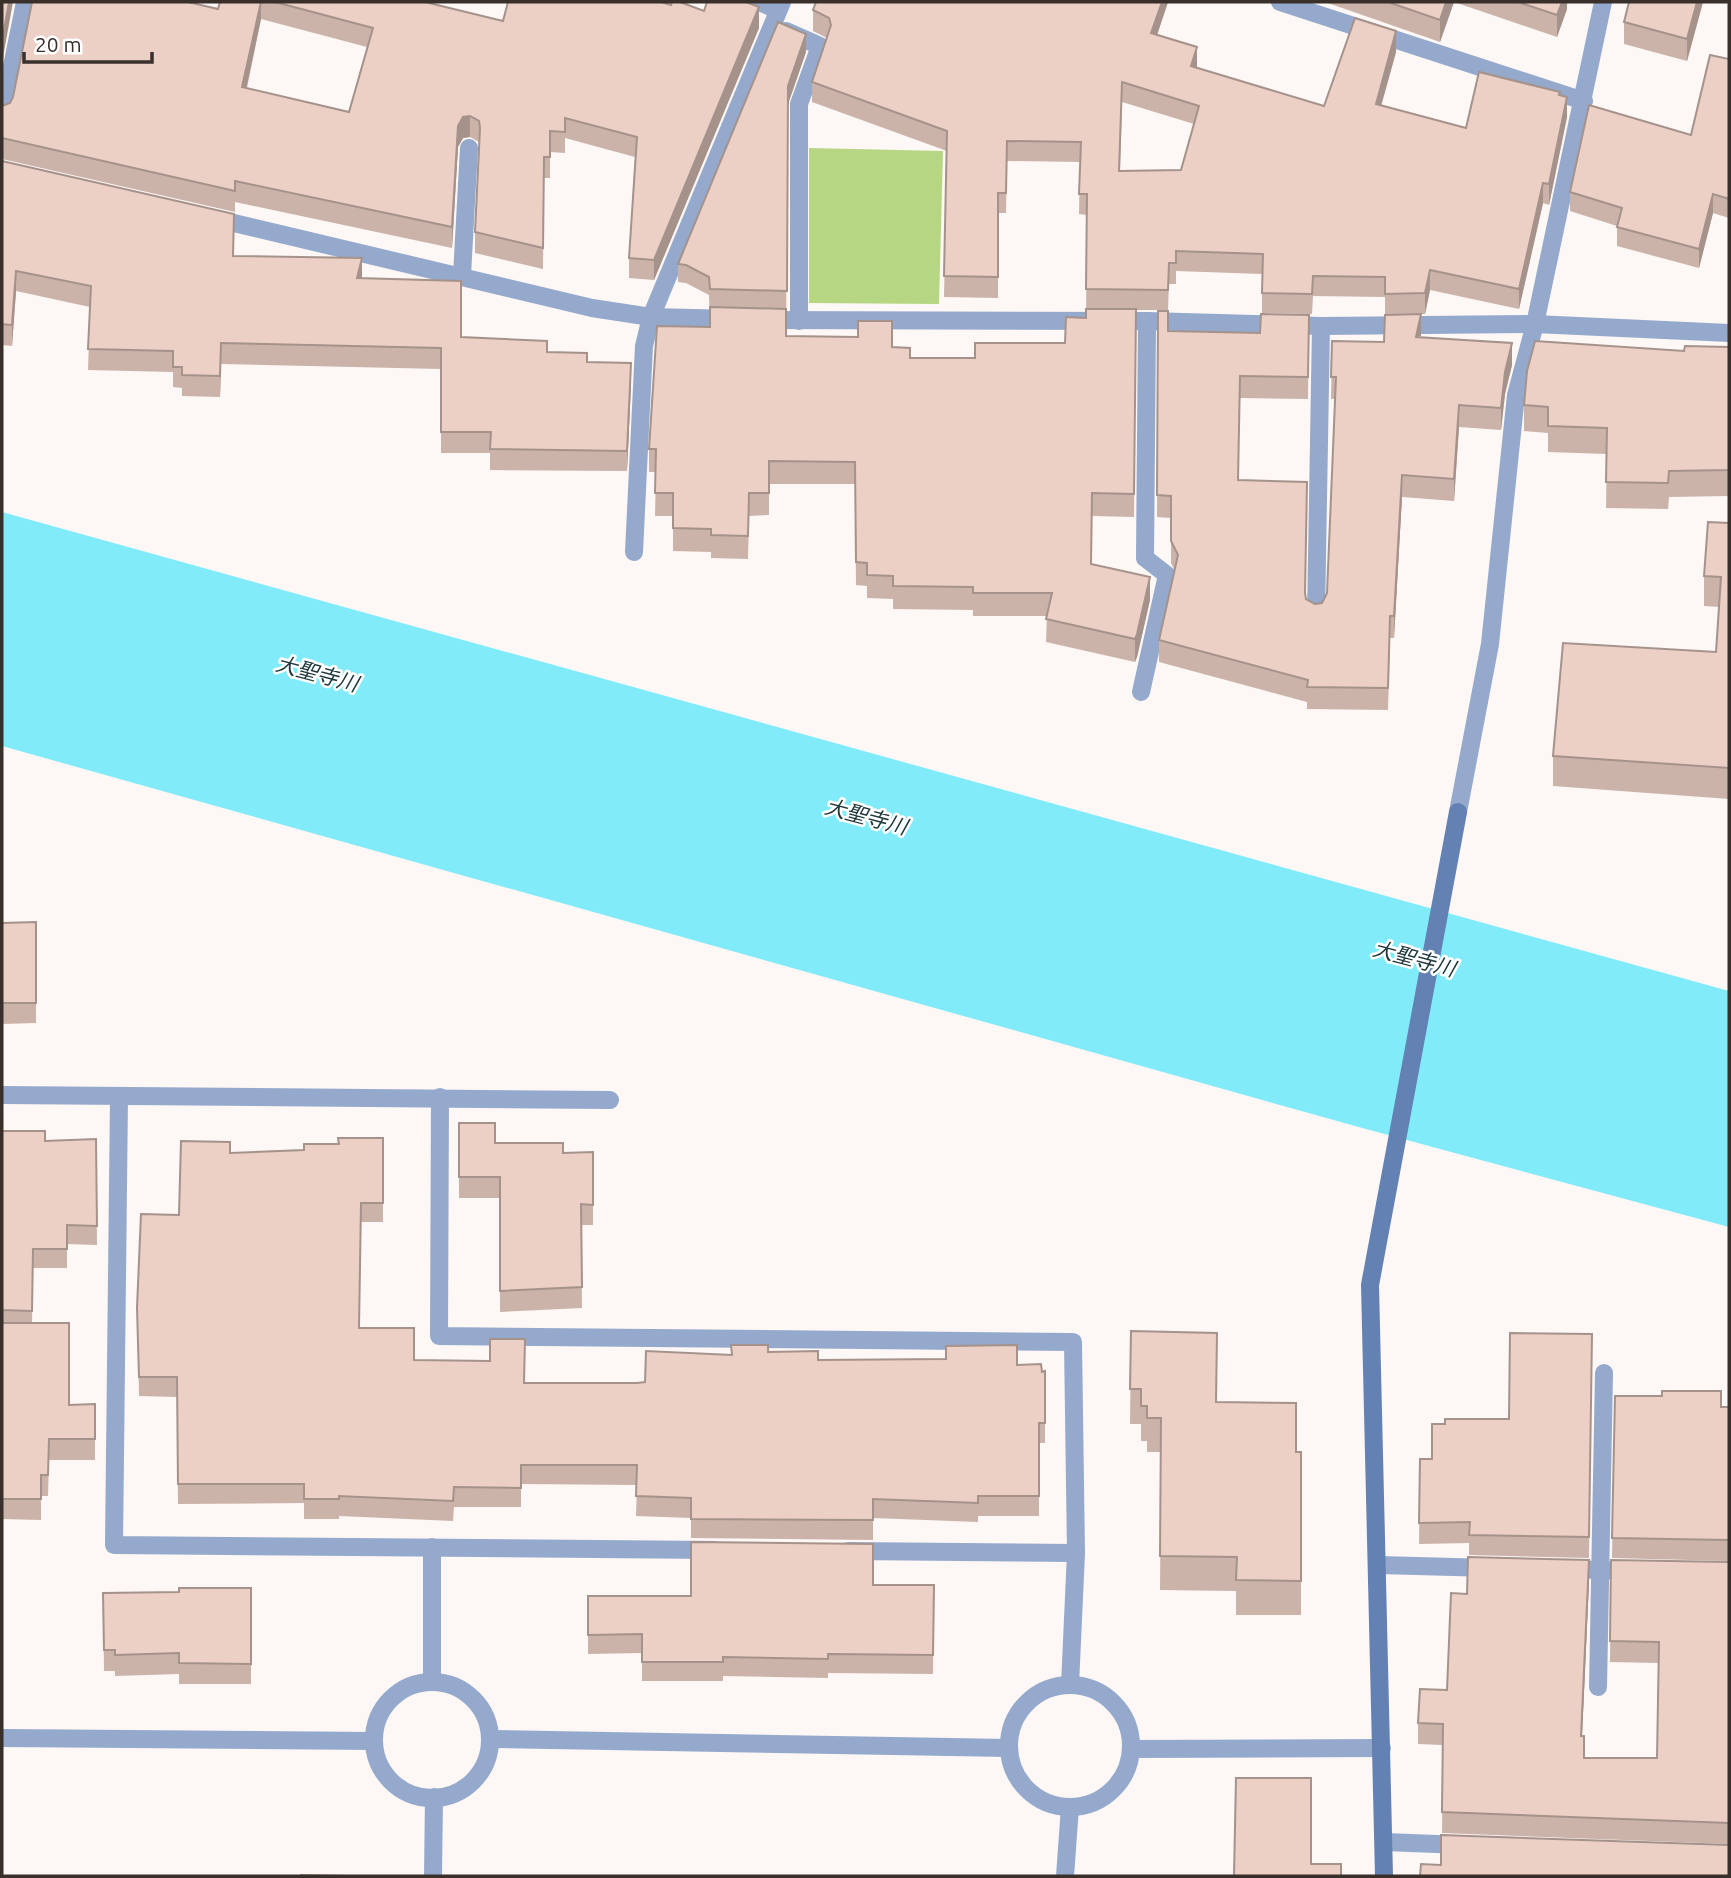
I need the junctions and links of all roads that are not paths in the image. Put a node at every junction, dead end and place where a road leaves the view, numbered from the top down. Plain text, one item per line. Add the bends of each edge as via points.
1 (25, 2) edge
2 (759, 2) edge
3 (1280, 2) edge
4 (1604, 2) edge
5 (778, 12) edge
6 (1584, 101) junction
7 (2, 116) edge
8 (469, 148) dead end
9 (191, 213) edge
10 (462, 275) junction
11 (650, 317) junction
12 (799, 321) junction
13 (1147, 321) junction
14 (1535, 324) junction
15 (1321, 326) junction
16 (1729, 333) edge
17 (634, 552) dead end
18 (1316, 615) edge
19 (1141, 692) dead end
20 (2, 1095) edge
21 (118, 1097) junction
22 (440, 1097) junction
23 (610, 1100) dead end
24 (1604, 1373) dead end
25 (432, 1547) junction
26 (740, 1550) edge
27 (824, 1551) edge
28 (1076, 1553) junction
29 (1379, 1565) junction
30 (1504, 1568) edge
31 (1545, 1569) edge
32 (1600, 1570) junction
33 (1652, 1571) edge
34 (432, 1681) junction
35 (1070, 1685) junction
36 (1598, 1687) dead end
37 (2, 1738) edge
38 (491, 1739) junction
39 (374, 1741) junction
40 (1008, 1748) junction
41 (1382, 1748) junction
42 (1131, 1749) junction
43 (434, 1797) junction
44 (1070, 1807) junction
45 (1384, 1842) junction
46 (1481, 1846) edge
47 (433, 1876) edge
48 (1065, 1876) edge
49 (1384, 1876) edge

1 - 7 street
2 - 5 street
3 - 6 street
4 - 6 street
5 - 11 street
5 - 12 street via 820,46 799,104
6 - 14 street
8 - 10 street
9 - 10 street
10 - 11 street via 593,308
11 - 12 street
11 - 17 street via 644,346
12 - 13 street
13 - 15 street
13 - 19 street via 1145,558 1167,575
14 - 15 street
14 - 16 street
14 - 29 street via 1517,395 1490,644 1370,1286
15 - 18 street
20 - 21 street
21 - 22 street
21 - 25 street via 114,1545
22 - 23 street
22 - 28 street via 439,1336 1073,1342
24 - 32 street
25 - 26 street
25 - 34 street
27 - 28 street
28 - 35 street
29 - 30 street
29 - 41 street
31 - 32 street
32 - 33 street
32 - 36 street
34 - 38 street via 466,1692 479,1705
34 - 39 street via 413,1685 391,1700 376,1723
35 - 40 street via 1042,1693 1020,1711
35 - 42 street via 1107,1698 1120,1712
37 - 39 street
38 - 40 street
38 - 43 street via 477,1776 462,1790
39 - 43 street via 388,1778 404,1791
40 - 44 street via 1012,1768 1023,1786 1039,1800
41 - 42 street
41 - 45 street
42 - 44 street via 1115,1787 1099,1800
43 - 47 street
44 - 48 street
45 - 46 street
45 - 49 street

